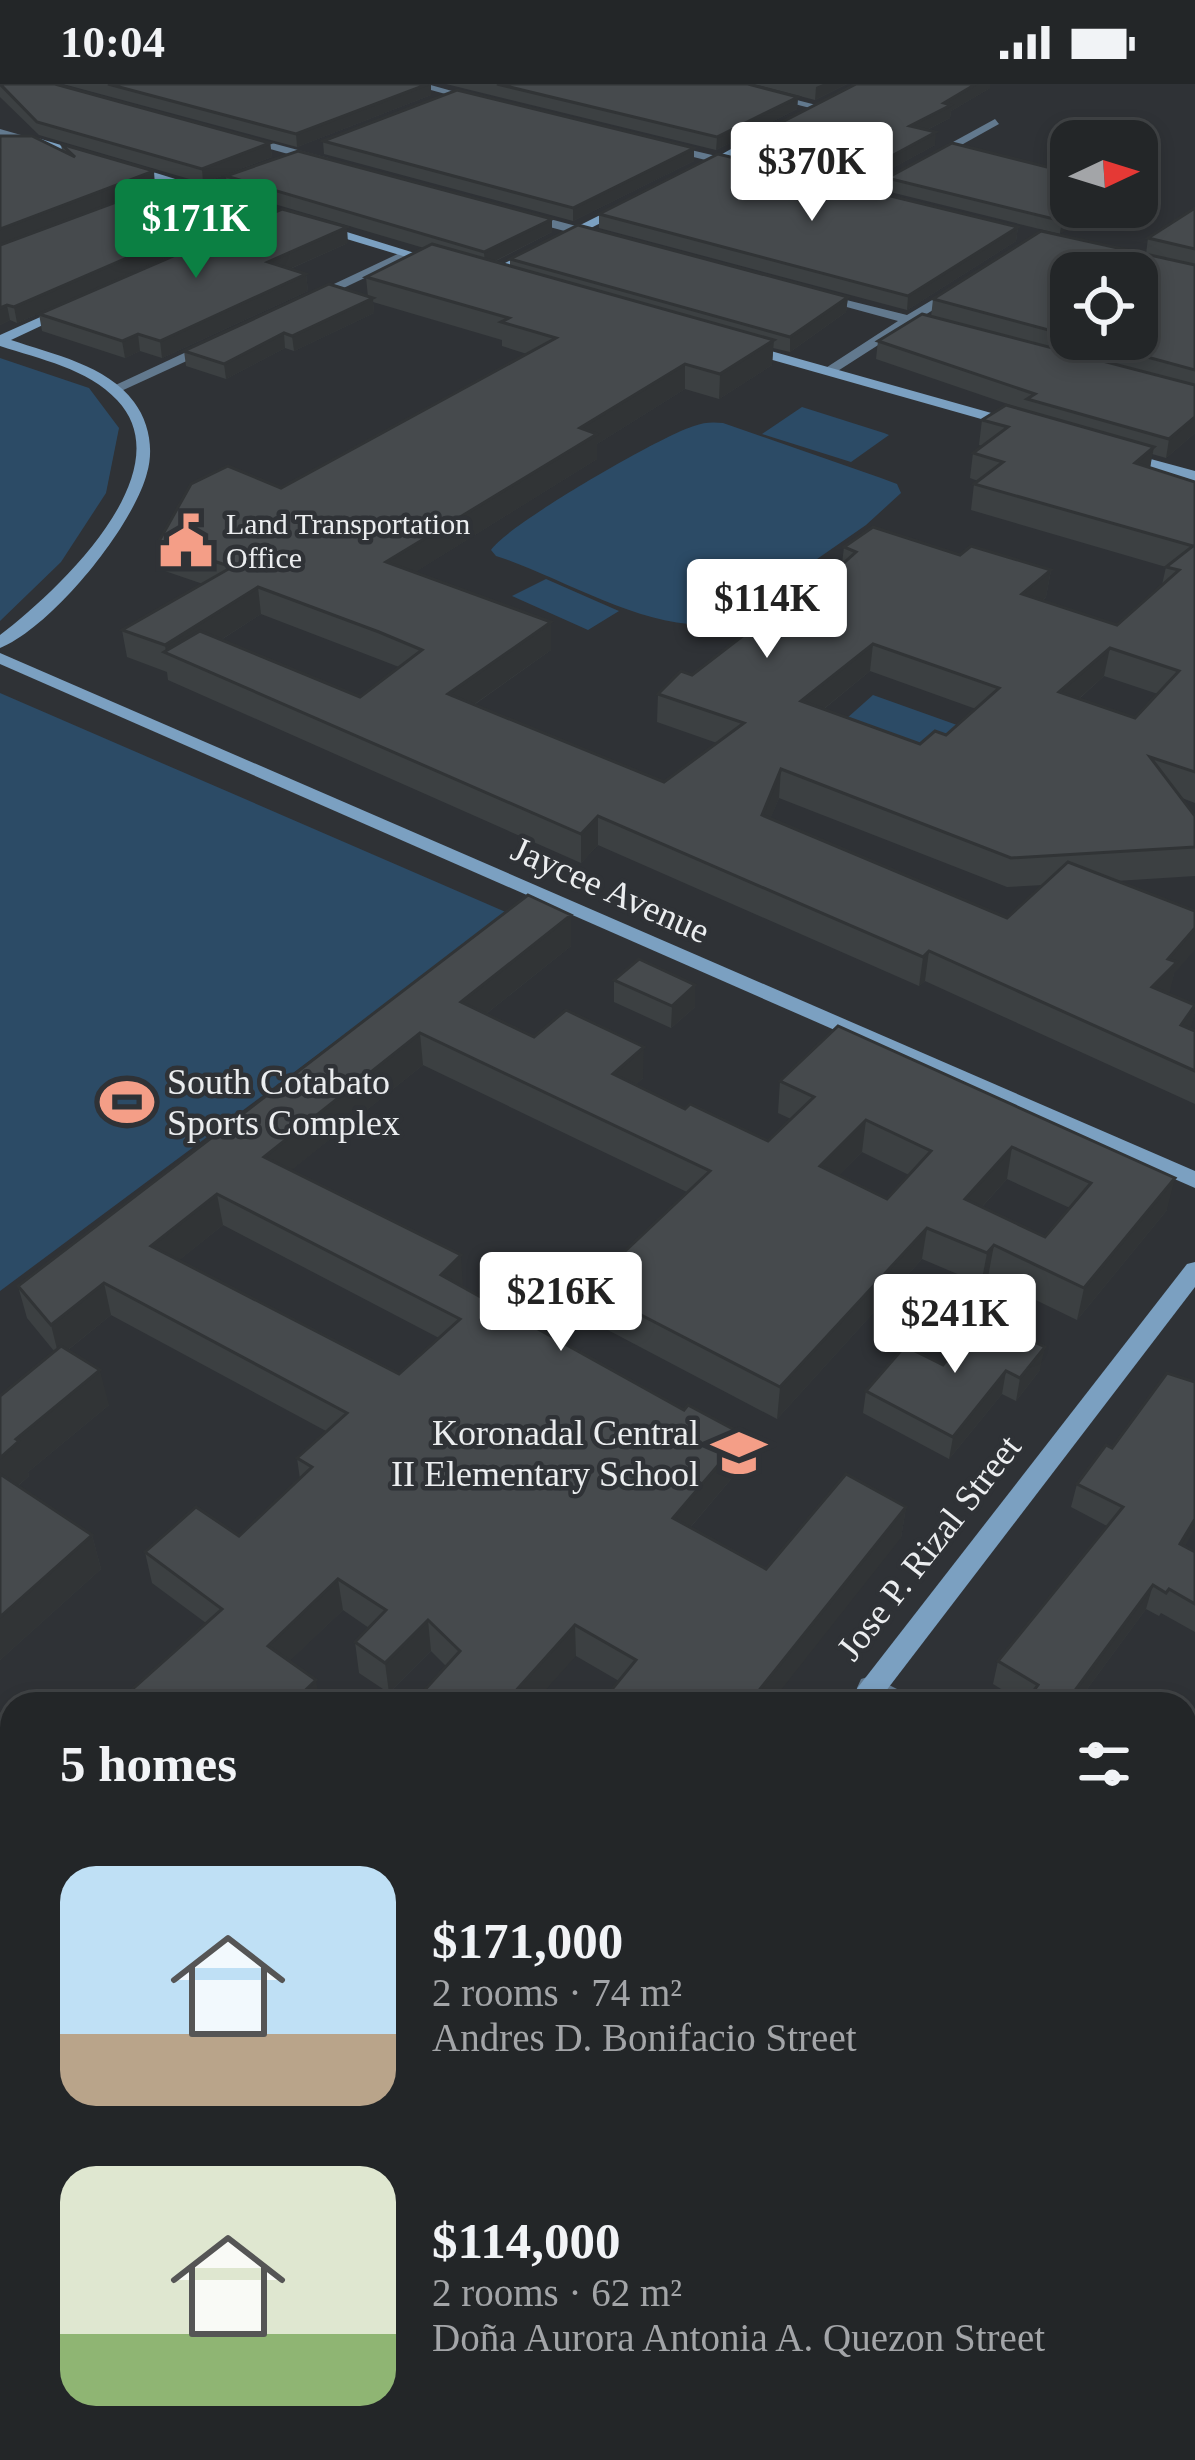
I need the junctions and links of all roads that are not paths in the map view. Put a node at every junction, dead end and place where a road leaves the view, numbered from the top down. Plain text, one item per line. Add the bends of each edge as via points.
1 (414, 84) edge
2 (721, 84) edge
3 (455, 94) junction
4 (834, 99) edge
5 (434, 103) edge
6 (499, 106) edge
7 (818, 106) junction
8 (799, 116) edge
9 (994, 122) dead end
10 (780, 126) edge
11 (0, 131) edge
12 (237, 137) edge
13 (24, 139) junction
14 (0, 144) edge
15 (653, 144) edge
16 (326, 146) edge
17 (305, 154) junction
18 (96, 159) edge
19 (719, 160) junction
20 (285, 162) edge
21 (118, 166) edge
22 (350, 167) edge
23 (264, 169) edge
24 (760, 170) edge
25 (679, 180) edge
26 (182, 185) junction
27 (843, 189) edge
28 (202, 192) junction
29 (160, 194) edge
30 (864, 194) junction
31 (638, 200) edge
32 (885, 200) edge
33 (509, 212) edge
34 (281, 216) junction
35 (259, 225) edge
36 (577, 231) junction
37 (621, 243) edge
38 (409, 254) junction
39 (982, 273) edge
40 (486, 276) junction
41 (508, 282) edge
42 (799, 290) edge
43 (86, 302) edge
44 (300, 304) edge
45 (909, 320) junction
46 (953, 332) edge
47 (0, 340) edge
48 (217, 342) edge
49 (736, 346) edge
50 (828, 371) junction
51 (114, 389) junction
52 (1034, 430) edge
53 (1103, 450) edge
54 (1195, 476) edge
55 (0, 643) edge
56 (0, 658) edge
57 (1195, 1180) edge
58 (1195, 1270) edge
59 (868, 1692) edge

1 - 3 street
2 - 7 street
3 - 5 street
3 - 6 street
4 - 7 street
7 - 8 street
9 - 30 street
10 - 19 street
11 - 13 street
12 - 17 street
13 - 14 street
13 - 18 street
15 - 19 street
16 - 17 street
17 - 20 street
17 - 22 street
19 - 24 street
19 - 25 street
21 - 26 street
23 - 28 street
26 - 28 street
26 - 29 street
27 - 30 street
28 - 34 street
30 - 32 street
31 - 36 street
33 - 36 street
34 - 35 street
34 - 38 street
36 - 37 street
36 - 40 street
38 - 40 street
38 - 44 street
39 - 45 street
40 - 41 street
42 - 45 street
43 - 47 street
45 - 46 street
45 - 50 street
47 - 51 street
48 - 51 street
49 - 50 street
50 - 52 street
51 - 55 street via 140,427 136,482 110,536 75,581
53 - 54 street
56 - 57 street, Jaycee Avenue
58 - 59 street, Jose P. Rizal Street

